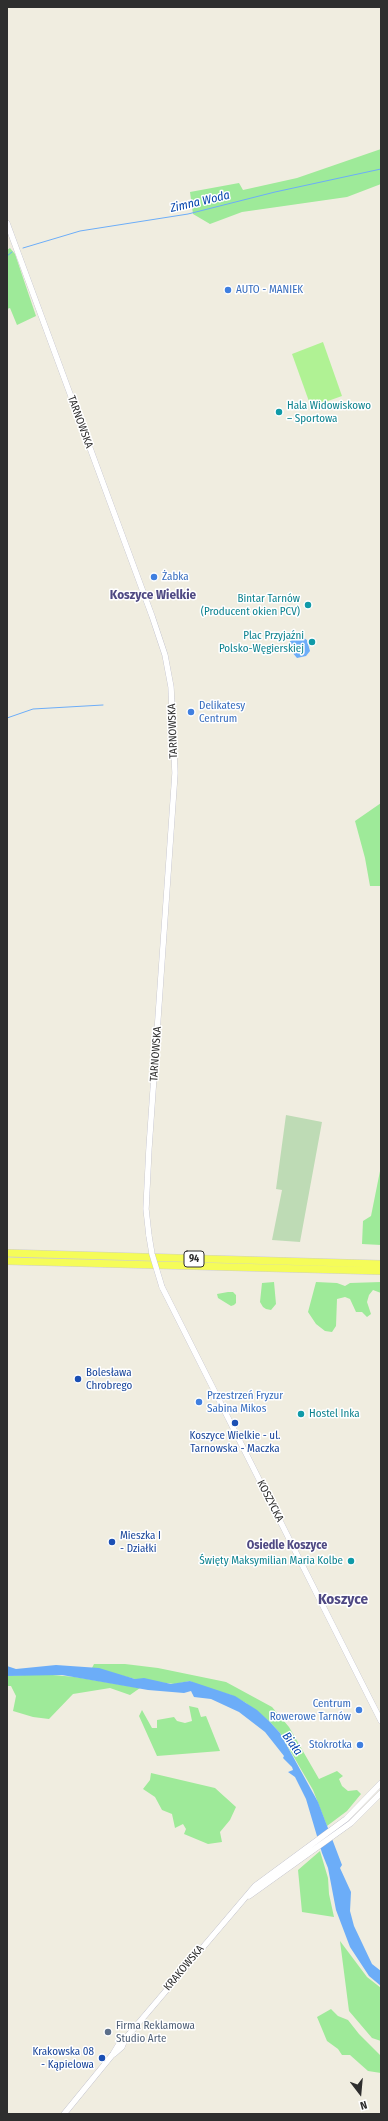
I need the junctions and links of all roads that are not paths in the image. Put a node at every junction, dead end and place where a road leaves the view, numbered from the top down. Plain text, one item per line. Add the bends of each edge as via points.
1 (7, 223) edge
2 (7, 1253) edge
3 (7, 1261) edge
4 (381, 1264) edge
5 (381, 1271) edge
6 (162, 1287) joint
7 (380, 1716) edge
8 (381, 1721) edge
9 (381, 1783) edge
10 (381, 1793) edge
11 (245, 1898) junction
12 (64, 2114) edge

1 - 6 street, TARNOWSKA, bridge via 152,616 165,655 171,687 175,773 146,1209 148,1236
2 - 4 main road, 94
3 - 5 main road, 94
6 - 7 street, KOSZYCKA
7 - 8 street, KOSZYCKA
9 - 11 street, KRAKOWSKA via 353,1813 258,1883
10 - 11 street, KRAKOWSKA via 339,1832
11 - 12 street, KRAKOWSKA via 119,2044

